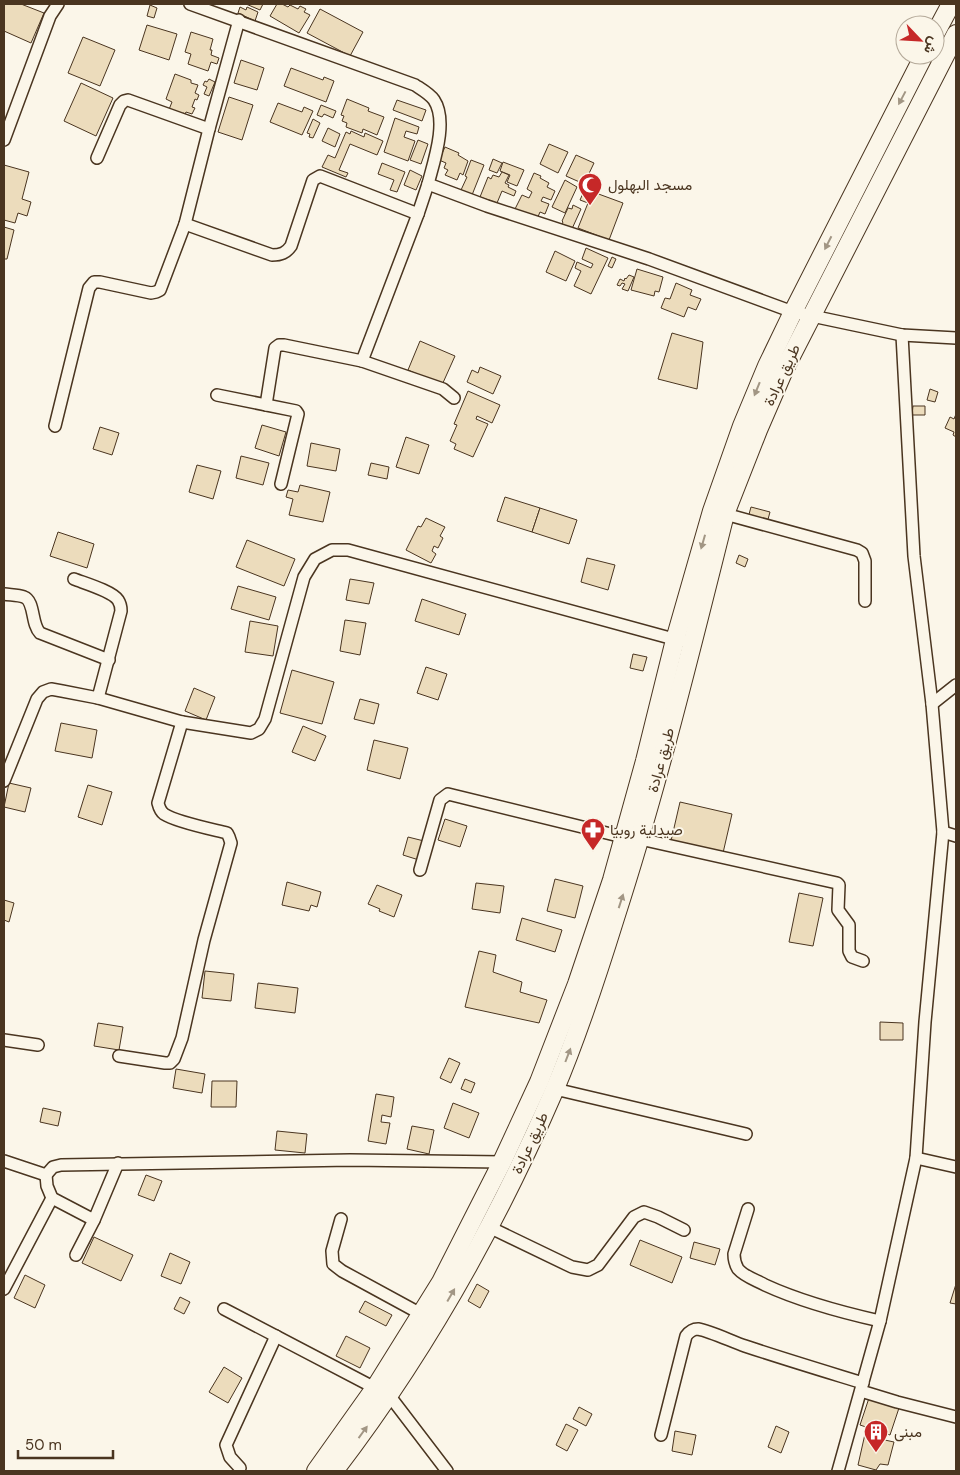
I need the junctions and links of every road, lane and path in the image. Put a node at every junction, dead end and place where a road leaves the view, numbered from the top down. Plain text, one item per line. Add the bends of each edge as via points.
1 (58, 4) edge
2 (190, 4) edge
3 (951, 4) edge
4 (945, 15) edge
5 (239, 20) junction
6 (956, 34) edge
7 (919, 65) edge
8 (209, 129) junction
9 (4, 140) edge
10 (97, 158) dead end
11 (428, 184) junction
12 (418, 214) junction
13 (185, 224) junction
14 (793, 312) junction
15 (811, 316) junction
16 (902, 335) junction
17 (956, 338) edge
18 (362, 362) junction
19 (217, 395) dead end
20 (454, 398) dead end
21 (266, 405) junction
22 (55, 426) dead end
23 (281, 484) dead end
24 (725, 514) junction
25 (74, 578) dead end
26 (4, 594) edge
27 (865, 601) dead end
28 (684, 642) junction
29 (109, 660) junction
30 (956, 685) edge
31 (98, 698) junction
32 (932, 704) junction
33 (182, 722) junction
34 (4, 781) edge
35 (942, 832) junction
36 (956, 836) edge
37 (632, 838) junction
38 (420, 870) dead end
39 (863, 961) dead end
40 (4, 1040) edge
41 (38, 1045) dead end
42 (119, 1056) dead end
43 (555, 1089) junction
44 (746, 1134) dead end
45 (916, 1158) junction
46 (4, 1162) edge
47 (502, 1162) junction
48 (118, 1164) junction
49 (956, 1167) edge
50 (46, 1175) junction
51 (52, 1198) junction
52 (748, 1209) dead end
53 (341, 1219) dead end
54 (94, 1220) junction
55 (489, 1227) junction
56 (684, 1230) dead end
57 (76, 1256) dead end
58 (4, 1288) edge
59 (224, 1309) dead end
60 (421, 1314) junction
61 (880, 1321) junction
62 (276, 1336) junction
63 (862, 1387) junction
64 (382, 1391) junction
65 (956, 1417) edge
66 (661, 1435) dead end
67 (240, 1468) dead end
68 (316, 1471) edge
69 (334, 1471) edge
70 (447, 1471) edge
71 (838, 1471) edge

1 - 9 street via 50,16
2 - 5 street
3 - 4 main road
5 - 8 street
5 - 11 street via 415,85 433,99 440,113 440,125
6 - 15 main road, طريق عرادة
7 -> 14 main road, طريق عرادة
8 - 10 street via 124,101
8 - 13 street
11 - 12 street
11 - 14 street
12 - 13 street via 320,176 313,180 291,246 279,255
12 - 18 street
13 - 22 street via 160,290 151,293 100,282 94,282 89,288
14 - 15 street
14 -> 28 main road, طريق عرادة via 767,366 712,511
15 - 16 street
15 - 24 main road, طريق عرادة via 784,370
16 - 17 street
16 - 32 street via 914,556
18 - 20 street via 442,389
18 - 21 street via 279,345 274,348
19 - 21 street
21 - 23 street via 298,414
24 - 27 street via 862,553
24 - 28 main road, طريق عرادة
25 - 29 street via 118,598 121,612
26 - 29 street via 28,600 40,633
28 - 33 street via 348,550 332,550 315,559 304,577 265,719 259,729 251,733
28 - 37 main road, طريق عرادة
29 - 31 street
30 - 32 street
31 - 33 street
31 - 34 street via 51,689 43,692 37,699
32 - 35 street
33 - 42 street via 158,803 159,810 175,819 227,833 231,844 174,1059 165,1063
35 - 36 street
35 - 45 street
37 - 38 street via 448,794 440,800
37 - 39 street via 837,883 838,910 849,925 849,951 852,957
43 -> 37 main road, طريق عرادة via 594,984
37 - 47 main road, طريق عرادة via 612,880 539,1082
40 - 41 street
43 - 44 street
43 - 55 main road, طريق عرادة
45 - 49 street
45 - 61 street
46 - 50 street
47 - 48 street via 350,1160
47 - 60 main road, طريق عرادة via 441,1282
48 - 50 street via 61,1164
48 - 54 street
50 - 51 street via 46,1186
51 - 54 street
51 - 58 street
52 - 61 street via 734,1254 737,1268 744,1275 809,1303
53 - 60 street via 332,1251 333,1264
54 - 57 street
55 - 56 street via 572,1267 588,1270 598,1265 634,1216 644,1212
64 -> 55 main road, طريق عرادة via 449,1299
59 - 62 street
60 - 64 main road, طريق عرادة
61 - 63 street
62 - 64 street
62 - 67 street via 226,1445 230,1457
63 - 65 street via 897,1402
63 - 66 street via 694,1329 686,1336
63 - 71 street
64 - 68 main road, طريق عرادة
69 -> 64 main road, طريق عرادة
64 - 70 street

